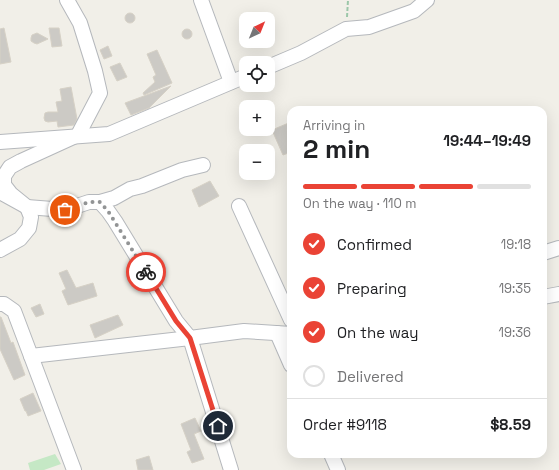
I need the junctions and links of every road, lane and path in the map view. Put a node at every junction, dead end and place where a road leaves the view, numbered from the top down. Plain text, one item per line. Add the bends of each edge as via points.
1 (67, 0) edge
2 (201, 0) edge
3 (348, 0) edge
4 (427, 0) edge
5 (346, 29) junction
6 (275, 64) edge
7 (239, 79) edge
8 (231, 82) junction
9 (78, 135) junction
10 (0, 142) edge
11 (203, 165) dead end
12 (0, 192) edge
13 (100, 202) junction
14 (239, 206) dead end
15 (27, 207) junction
16 (559, 248) edge
17 (0, 250) edge
18 (547, 252) edge
19 (559, 294) edge
20 (547, 296) edge
21 (0, 304) edge
22 (287, 311) edge
23 (277, 333) junction
24 (287, 334) edge
25 (190, 338) junction
26 (31, 356) junction
27 (287, 356) edge
28 (333, 458) edge
29 (74, 470) edge
30 (231, 470) edge
31 (338, 470) edge

1 - 9 street via 80,23 100,93
2 - 8 street
3 - 5 path
4 - 5 street via 414,11 398,18 369,28
5 - 6 street
7 - 8 street
8 - 9 street via 110,134
9 - 10 street
9 - 15 street via 10,166 4,176 4,185
11 - 13 street via 177,172
12 - 15 street
13 - 15 street via 89,202 65,210
13 - 25 street via 176,321
14 - 22 street
15 - 17 street via 31,217 29,228 20,239
16 - 18 street
19 - 20 street
21 - 26 street via 14,311
23 - 24 street
23 - 25 street via 244,331
23 - 27 street
25 - 26 street
25 - 30 street
26 - 29 street
28 - 31 street

